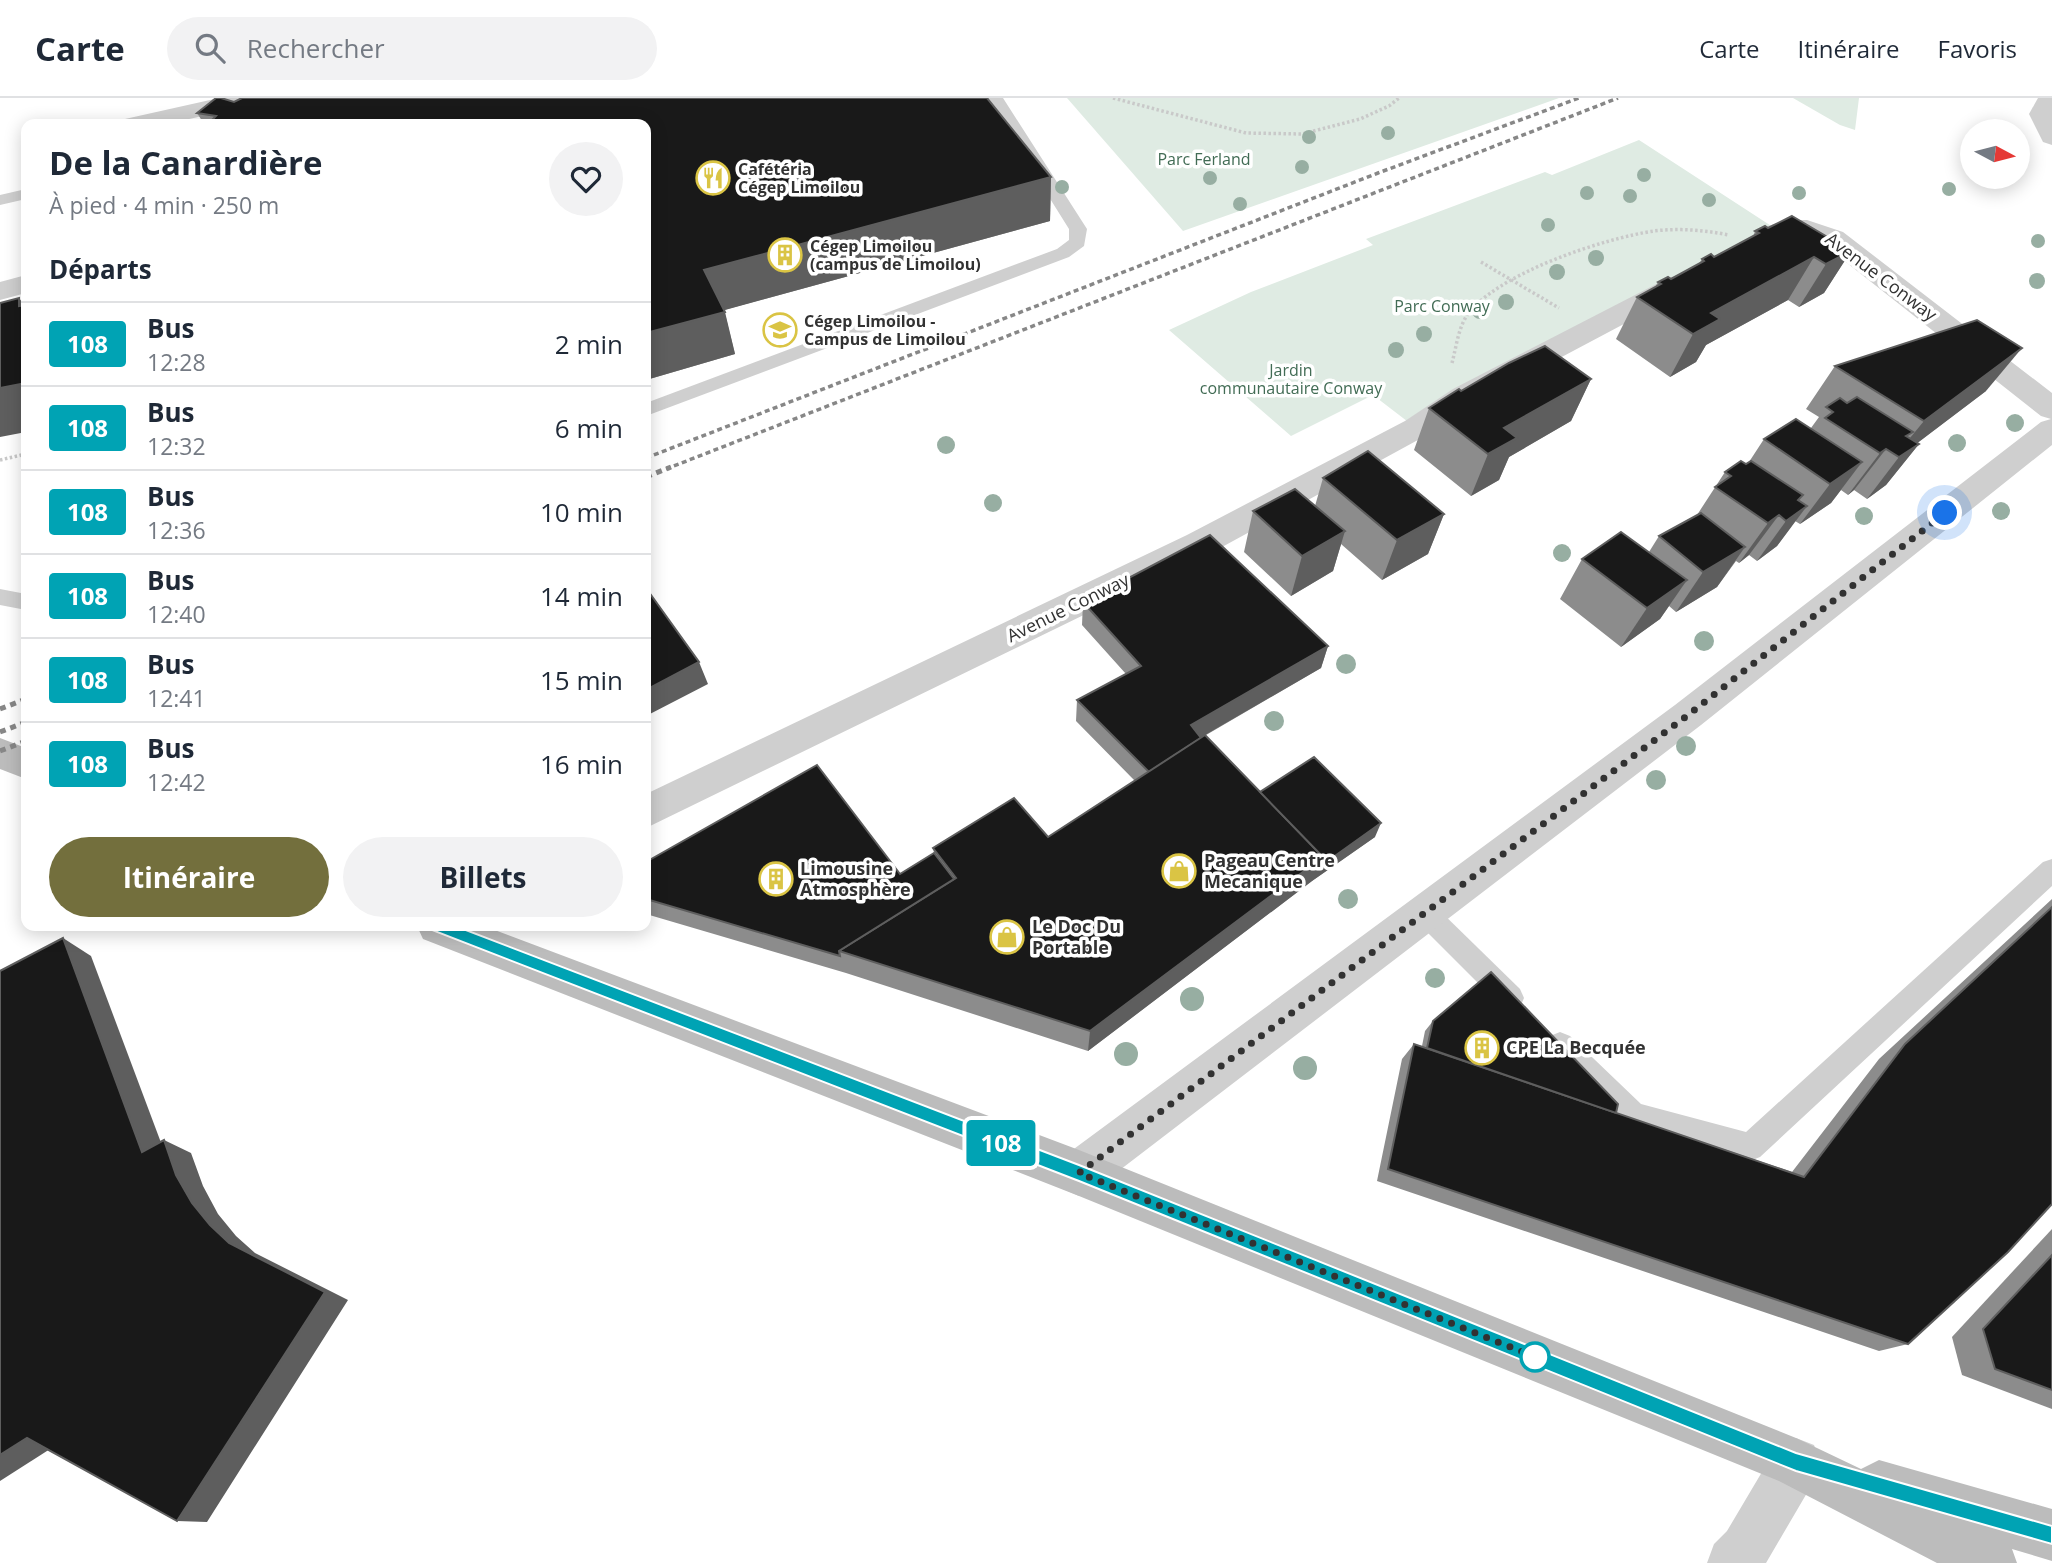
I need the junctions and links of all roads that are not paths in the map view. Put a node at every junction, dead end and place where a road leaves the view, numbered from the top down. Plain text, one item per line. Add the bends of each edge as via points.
1 (122, 98) edge
2 (252, 98) edge
3 (995, 98) edge
4 (2052, 100) edge
5 (125, 119) edge
6 (157, 119) edge
7 (2052, 136) edge
8 (21, 195) edge
9 (0, 200) edge
10 (1750, 246) edge
11 (1699, 272) edge
12 (21, 285) edge
13 (0, 291) edge
14 (651, 409) edge
15 (2052, 409) edge
16 (2052, 429) edge
17 (0, 597) edge
18 (21, 601) edge
19 (0, 753) edge
20 (21, 762) edge
21 (651, 810) edge
22 (2052, 870) edge
23 (1425, 914) junction
24 (450, 931) edge
25 (1079, 1173) junction
26 (1796, 1462) junction
27 (2052, 1535) edge
28 (1733, 1563) edge
29 (1992, 1563) edge

1 - 5 street
2 - 6 street
3 - 14 lane via 1078,229 1078,242 1063,253
4 - 7 street via 2041,114
8 - 9 lane
10 - 15 street, Avenue Conway via 1793,226 1813,228 1833,238
11 - 21 street, Avenue Conway via 1199,544
12 - 13 street
16 - 23 street via 1688,715
17 - 18 lane
19 - 20 main road
22 - 23 lane via 1750,1147 1633,1116
23 - 25 street
24 - 25 main road
25 - 26 main road
26 - 27 main road
26 - 28 street
26 - 29 main road

